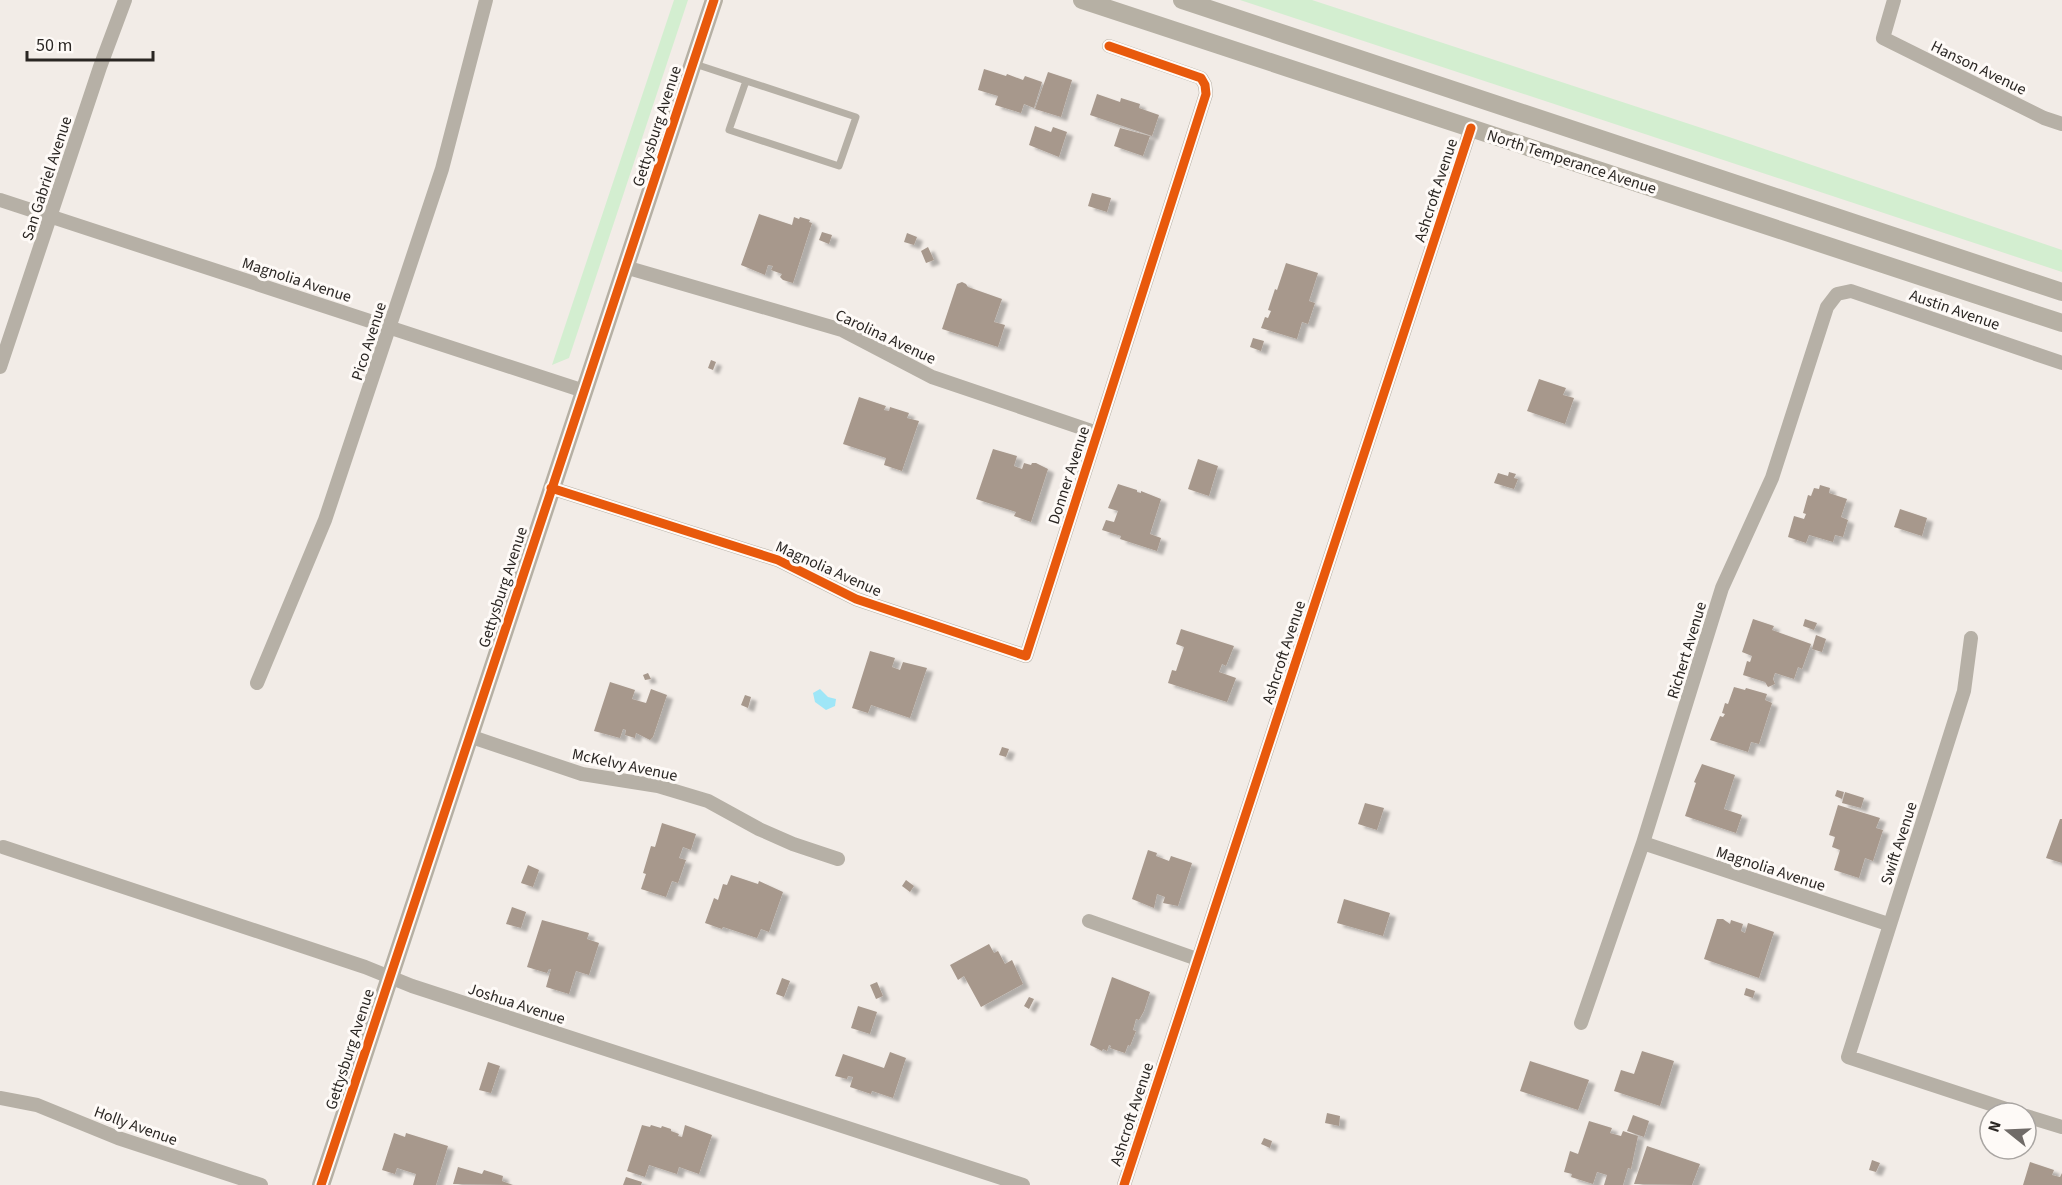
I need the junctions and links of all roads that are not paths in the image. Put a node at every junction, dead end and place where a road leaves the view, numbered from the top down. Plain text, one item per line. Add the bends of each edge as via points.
1 (125, 0) edge
2 (486, 0) edge
3 (714, 0) edge
4 (1082, 0) edge
5 (1182, 0) edge
6 (1894, 0) edge
7 (1109, 46) dead end
8 (693, 63) junction
9 (746, 81) junction
10 (2062, 124) edge
11 (1471, 128) junction
12 (0, 200) edge
13 (51, 215) junction
14 (625, 267) junction
15 (2062, 292) edge
16 (1838, 294) joint
17 (2062, 323) edge
18 (390, 327) junction
19 (2062, 363) edge
20 (0, 368) edge
21 (584, 391) junction
22 (1097, 433) junction
23 (551, 488) junction
24 (1971, 638) dead end
25 (1026, 656) joint
26 (257, 683) dead end
27 (469, 736) junction
28 (1643, 843) junction
29 (3, 847) dead end
30 (837, 859) dead end
31 (1089, 921) dead end
32 (1888, 924) junction
33 (1197, 959) junction
34 (388, 976) junction
35 (1581, 1023) dead end
36 (0, 1098) edge
37 (1982, 1101) edge
38 (2038, 1120) edge
39 (2062, 1127) edge
40 (261, 1185) edge
41 (321, 1185) edge
42 (1023, 1185) edge
43 (1124, 1185) edge

1 - 13 street, San Gabriel Avenue
2 - 18 street, Pico Avenue via 442,169
3 - 8 main road, Gettysburg Avenue
4 - 11 main road, North Temperance Avenue
5 - 15 main road, North Temperance Avenue
6 - 10 street, Hanson Avenue via 1883,38
7 - 22 street, Donner Avenue via 1200,78 1206,94
8 - 9 lane
8 - 14 main road, Gettysburg Avenue
9 - 9 lane via 856,117 839,166 729,130
11 - 17 main road, North Temperance Avenue
11 - 33 street, Ashcroft Avenue
12 - 13 street, Magnolia Avenue
13 - 18 street, Magnolia Avenue
13 - 20 street, San Gabriel Avenue
14 - 21 main road, Gettysburg Avenue
14 - 22 street, Carolina Avenue via 842,330 932,377
16 - 19 street, Austin Avenue via 1851,291
16 - 28 street, Richert Avenue via 1827,307 1772,478 1722,588
18 - 21 street, Magnolia Avenue
18 - 26 street, Pico Avenue via 325,520
21 - 23 main road, Gettysburg Avenue
22 - 25 street, Donner Avenue
23 - 25 street, Magnolia Avenue via 778,560 856,599
23 - 27 main road, Gettysburg Avenue
24 - 32 street, Swift Avenue via 1964,691
27 - 30 street, McKelvy Avenue via 582,774 658,786 708,801 792,844
27 - 34 main road, Gettysburg Avenue
28 - 32 street, Magnolia Avenue
28 - 35 street, Richert Avenue
29 - 34 street, Joshua Avenue
31 - 33 street
32 - 37 street, Swift Avenue via 1848,1057
33 - 43 street, Ashcroft Avenue
34 - 41 main road, Gettysburg Avenue
34 - 42 street, Joshua Avenue
36 - 40 street, Holly Avenue via 45,1108 118,1138
38 - 39 street

